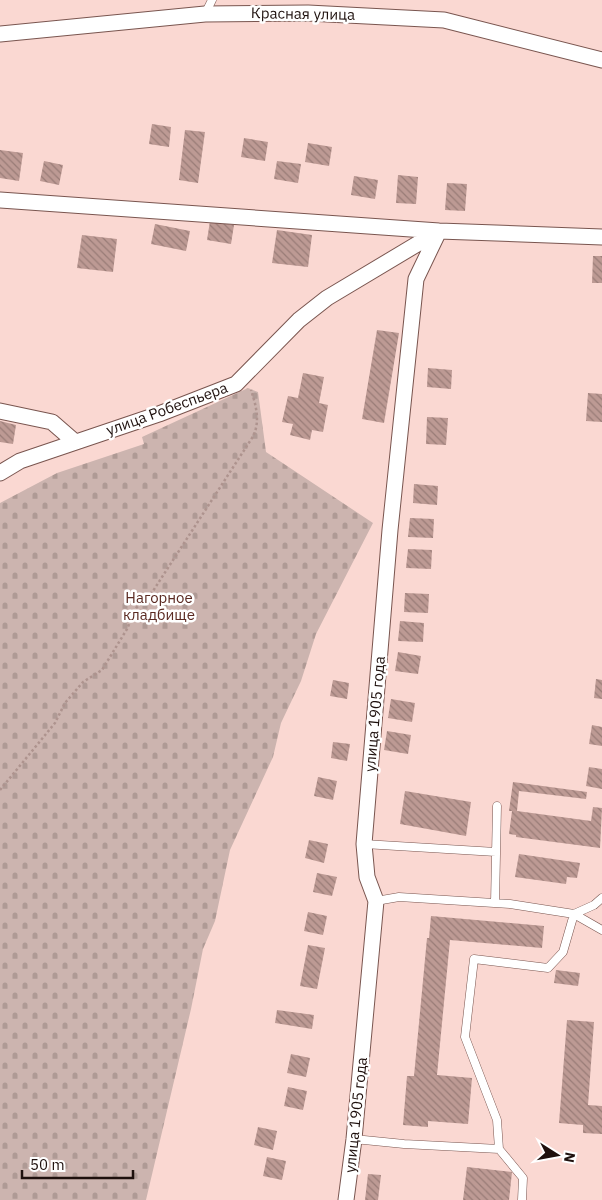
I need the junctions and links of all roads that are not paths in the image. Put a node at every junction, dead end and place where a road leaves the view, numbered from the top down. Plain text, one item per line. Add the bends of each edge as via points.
1 (209, 7) edge
2 (0, 34) edge
3 (602, 60) edge
4 (0, 200) edge
5 (439, 231) junction
6 (602, 238) edge
7 (0, 411) edge
8 (75, 442) junction
9 (0, 473) edge
10 (497, 806) dead end
11 (364, 844) junction
12 (496, 852) junction
13 (602, 898) edge
14 (376, 901) junction
15 (495, 903) junction
16 (574, 914) junction
17 (602, 930) edge
18 (354, 1139) junction
19 (499, 1149) junction
20 (346, 1200) edge
21 (522, 1200) edge

1 - 2 street, Красная улица
1 - 3 street, Красная улица via 444,20
4 - 5 street
5 - 6 street
5 - 8 street, улица Робеспьера via 326,298 299,320 236,384
5 - 11 street, улица 1905 года via 416,279 390,530
7 - 8 street via 52,422
8 - 9 street, улица Робеспьера via 20,461
10 - 12 lane
11 - 12 lane
11 - 14 street, улица 1905 года via 367,877
12 - 15 lane
13 - 16 lane
14 - 15 lane via 398,897
14 - 18 street, улица 1905 года
15 - 16 lane
16 - 17 lane
16 - 19 lane via 563,952 548,968 474,959 465,1036 498,1120
18 - 19 lane
18 - 20 street, улица 1905 года
19 - 21 lane via 523,1178

